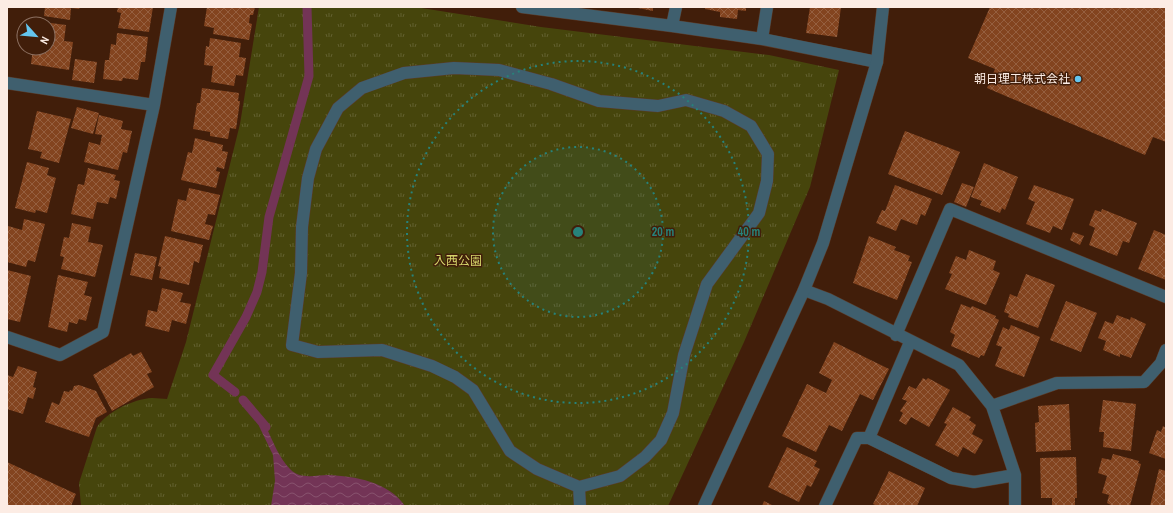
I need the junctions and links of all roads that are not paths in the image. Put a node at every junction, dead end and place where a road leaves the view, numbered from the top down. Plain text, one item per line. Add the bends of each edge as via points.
1 (171, 7) edge
2 (529, 7) edge
3 (676, 7) edge
4 (767, 7) edge
5 (883, 7) edge
6 (672, 26) junction
7 (762, 39) junction
8 (877, 62) junction
9 (7, 83) edge
10 (154, 105) junction
11 (804, 290) junction
12 (1166, 297) edge
13 (896, 335) junction
14 (7, 338) edge
15 (910, 342) junction
16 (1166, 350) edge
17 (992, 406) junction
18 (869, 438) junction
19 (1015, 475) junction
20 (579, 487) junction
21 (580, 506) edge
22 (704, 506) edge
23 (825, 506) edge
24 (1015, 506) edge

1 - 10 street
2 - 6 street
3 - 6 street
4 - 7 street
5 - 8 street
6 - 7 street
7 - 8 street
8 - 11 street via 823,243
9 - 10 street
10 - 14 street via 103,332 60,354
11 - 13 street via 828,299
11 - 22 street
12 - 13 street via 950,209
13 - 15 street
15 - 17 street via 959,365
15 - 18 street
16 - 17 street via 1161,363 1144,382 1057,382
17 - 19 street
18 - 19 street via 951,478 974,482
18 - 23 street via 857,438
19 - 24 street
20 - 20 street via 537,469 510,451 473,390 432,366 382,350 318,352 292,345 301,273 302,227 308,178 316,149 338,108 362,88 404,73 454,68 499,70 551,84 599,101 658,106 686,100 724,111 751,126 768,154 767,181 759,213 707,284 684,355 673,413 661,440 645,457 620,476
20 - 21 street

